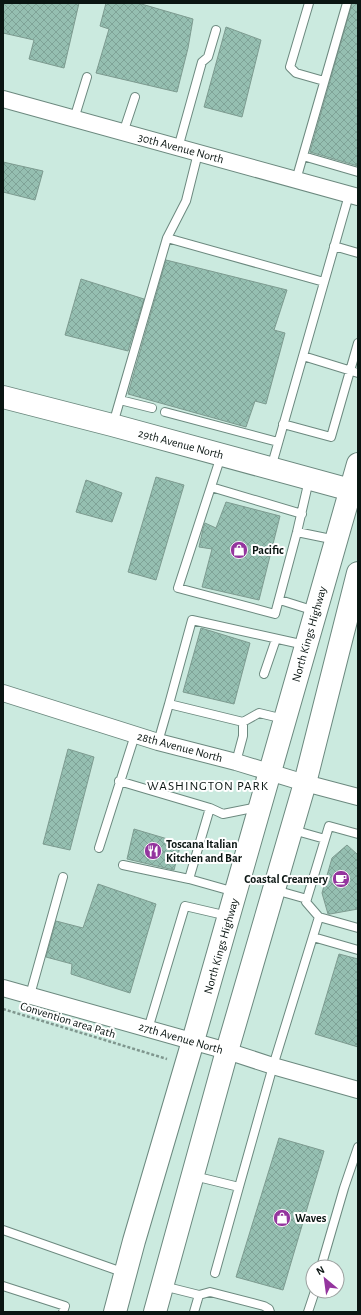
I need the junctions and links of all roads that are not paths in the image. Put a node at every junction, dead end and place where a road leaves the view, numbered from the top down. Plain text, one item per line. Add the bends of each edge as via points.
1 (309, 3) edge
2 (347, 3) edge
3 (216, 30) dead end
4 (87, 77) dead end
5 (324, 81) junction
6 (135, 97) dead end
7 (3, 99) edge
8 (74, 119) junction
9 (123, 132) junction
10 (178, 148) junction
11 (198, 153) junction
12 (303, 156) junction
13 (358, 172) edge
14 (296, 180) junction
15 (353, 196) edge
16 (166, 238) junction
17 (334, 246) junction
18 (358, 253) edge
19 (324, 282) junction
20 (358, 343) edge
21 (302, 356) junction
22 (354, 372) edge
23 (3, 397) edge
24 (120, 400) junction
25 (152, 408) dead end
26 (165, 412) dead end
27 (283, 424) junction
28 (112, 425) junction
29 (278, 442) junction
30 (221, 455) junction
31 (358, 464) edge
32 (270, 469) junction
33 (310, 479) junction
34 (211, 486) junction
35 (354, 491) edge
36 (302, 514) junction
37 (297, 532) junction
38 (336, 540) junction
39 (358, 573) edge
40 (280, 600) junction
41 (316, 611) junction
42 (276, 639) junction
43 (306, 645) junction
44 (264, 674) dead end
45 (3, 693) edge
46 (169, 704) junction
47 (285, 720) junction
48 (243, 722) junction
49 (135, 735) junction
50 (158, 742) junction
51 (236, 762) junction
52 (270, 772) junction
53 (120, 781) junction
54 (305, 783) junction
55 (358, 797) edge
56 (260, 806) junction
57 (210, 808) junction
58 (291, 830) junction
59 (358, 834) edge
60 (325, 838) junction
61 (99, 848) dead end
62 (123, 865) dead end
63 (63, 877) dead end
64 (189, 879) junction
65 (274, 890) junction
66 (236, 892) junction
67 (307, 899) junction
68 (229, 916) junction
69 (319, 917) junction
70 (358, 928) edge
71 (312, 937) junction
72 (358, 950) edge
73 (3, 988) edge
74 (30, 995) junction
75 (148, 1029) junction
76 (193, 1041) junction
77 (227, 1051) junction
78 (273, 1066) junction
79 (358, 1090) edge
80 (358, 1147) edge
81 (193, 1176) junction
82 (239, 1187) junction
83 (3, 1230) edge
84 (323, 1259) edge
85 (215, 1273) dead end
86 (126, 1274) junction
87 (3, 1286) edge
88 (163, 1286) junction
89 (199, 1295) junction
90 (312, 1299) edge
91 (64, 1309) edge
92 (115, 1312) edge
93 (155, 1312) edge
94 (194, 1312) edge
95 (270, 1312) edge
96 (308, 1312) edge

1 - 5 lane via 290,67 296,73
2 - 5 lane
3 - 10 lane via 208,57 202,62
4 - 8 lane
5 - 12 lane
6 - 9 lane
7 - 8 street, 30th Avenue North
8 - 9 street, 30th Avenue North
9 - 10 street, 30th Avenue North
10 - 11 street, 30th Avenue North
11 - 14 street, 30th Avenue North
11 - 16 lane via 186,201
12 - 13 lane
12 - 14 lane
14 - 15 street, 30th Avenue North
15 - 17 lane
16 - 19 lane
16 - 24 lane
17 - 18 lane
17 - 19 lane
19 - 21 lane
20 - 22 lane
21 - 22 lane
21 - 27 lane
22 - 27 lane via 331,437
23 - 28 main road, 29th Avenue North
24 - 25 lane
24 - 28 lane
26 - 29 lane
27 - 29 lane
28 - 30 main road, 29th Avenue North
29 - 32 lane
30 - 32 main road, 29th Avenue North
30 - 34 lane
31 - 35 main road, North Kings Highway
32 - 33 main road, 29th Avenue North
33 - 35 main road, 29th Avenue North
33 - 36 lane
34 - 36 lane
34 - 40 lane via 178,588 275,614
35 - 38 main road, North Kings Highway
36 - 37 lane
37 - 38 lane
37 - 40 lane
38 - 41 main road, North Kings Highway
39 - 54 main road via 348,626
40 - 41 lane
41 - 43 main road, North Kings Highway
42 - 43 lane
42 - 44 lane
42 - 46 lane via 192,620
43 - 47 main road, North Kings Highway
45 - 49 street, 28th Avenue North
46 - 48 lane
46 - 50 lane
47 - 48 lane via 259,713
47 - 52 main road, North Kings Highway
48 - 51 lane via 243,736
49 - 50 street, 28th Avenue North
49 - 53 lane
50 - 51 street, 28th Avenue North
51 - 52 street, 28th Avenue North
52 - 54 street, 28th Avenue North
52 - 56 main road, North Kings Highway
53 - 57 lane
53 - 61 lane
54 - 55 street, 28th Avenue North
54 - 58 main road
56 - 57 lane via 223,814
56 - 66 main road, North Kings Highway
57 - 64 lane
58 - 60 lane
58 - 65 main road
59 - 60 lane via 328,826
60 - 67 lane
62 - 64 lane
63 - 74 lane
64 - 66 lane
65 - 67 lane
65 - 77 main road
66 - 68 main road, North Kings Highway
67 - 69 lane via 306,902
68 - 75 lane via 185,906
68 - 76 main road, North Kings Highway
69 - 70 lane
69 - 71 lane
71 - 72 lane
71 - 78 lane
73 - 74 street, 27th Avenue North
74 - 75 street, 27th Avenue North
75 - 76 street, 27th Avenue North
76 - 77 street, 27th Avenue North
76 - 86 main road, North Kings Highway
77 - 78 street, 27th Avenue North
77 - 81 main road
78 - 79 street, 27th Avenue North
78 - 82 lane
80 - 84 lane
81 - 82 lane
81 - 88 main road
82 - 85 lane
83 - 86 lane
86 - 92 main road, North Kings Highway
87 - 91 lane
88 - 89 lane
88 - 93 main road
89 - 94 lane
89 - 95 lane via 210,1292 264,1306
90 - 96 lane

